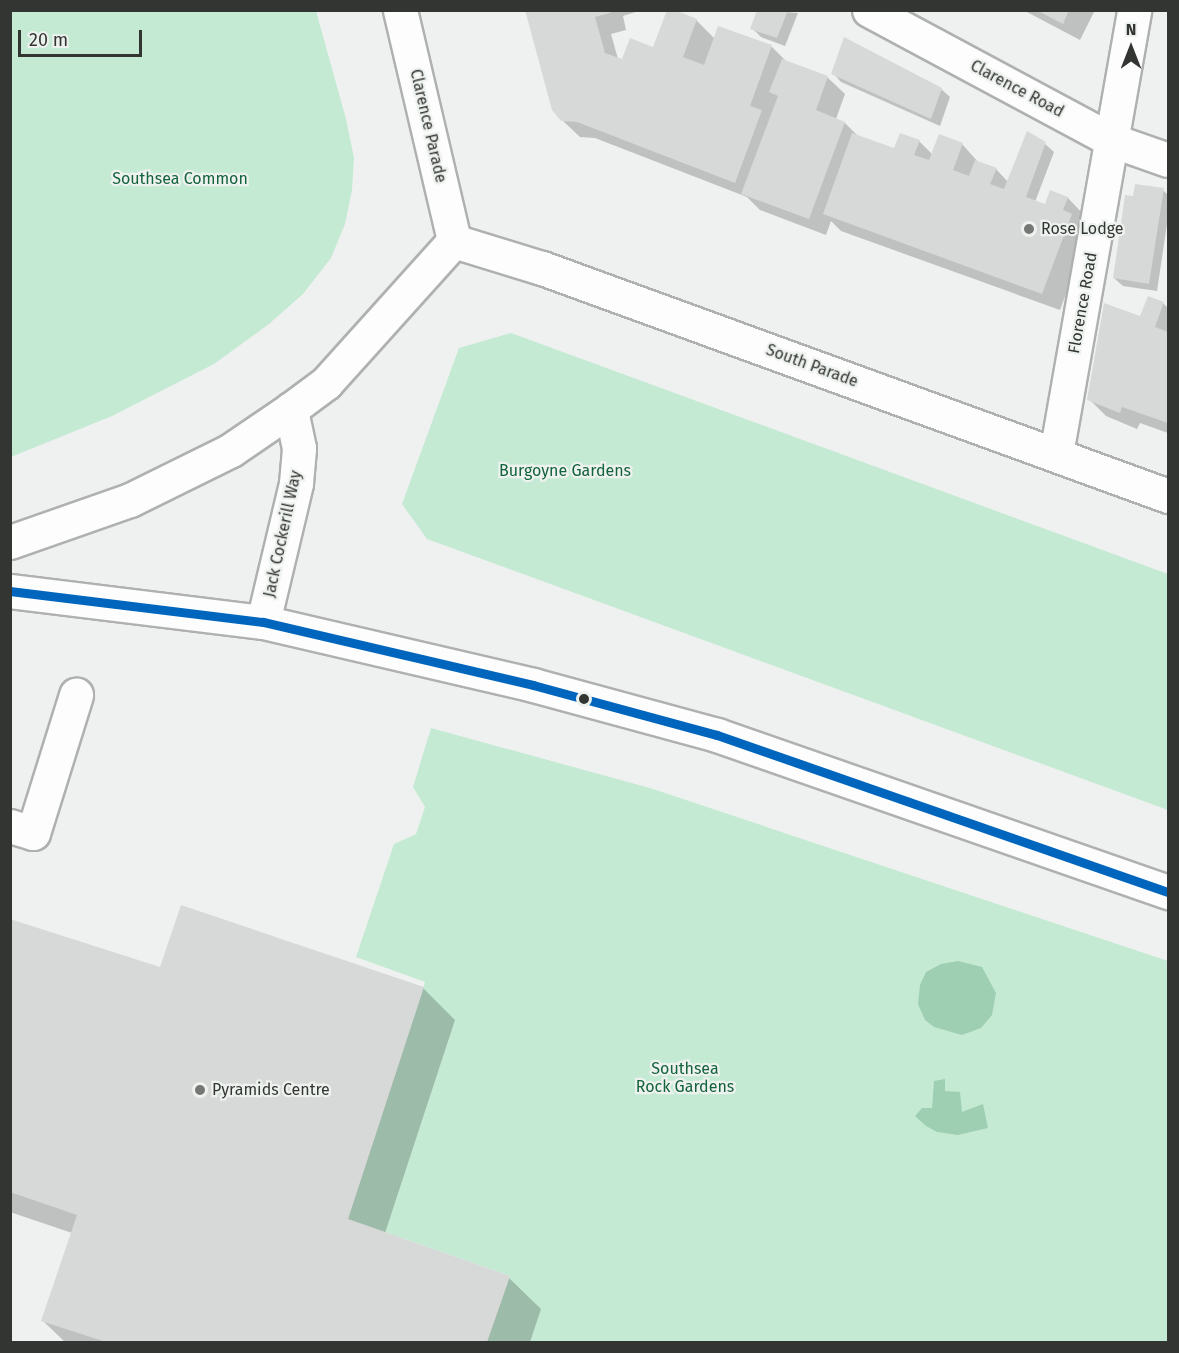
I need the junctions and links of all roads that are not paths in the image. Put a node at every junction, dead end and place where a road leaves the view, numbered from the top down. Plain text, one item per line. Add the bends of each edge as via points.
1 (400, 10) edge
2 (869, 10) edge
3 (1134, 10) edge
4 (1111, 140) junction
5 (1168, 160) edge
6 (454, 242) junction
7 (291, 409) junction
8 (1056, 454) junction
9 (1168, 496) edge
10 (10, 542) edge
11 (10, 591) edge
12 (263, 622) junction
13 (76, 695) dead end
14 (10, 826) edge
15 (1168, 892) edge

1 - 6 street, Clarence Parade
2 - 4 street, Clarence Road
3 - 4 street, Florence Road
4 - 5 street, Clarence Road
4 - 8 street, Florence Road
6 - 7 street via 326,383
6 - 8 street, South Parade via 542,268
7 - 10 street via 231,450 130,500
7 - 12 street, Jack Cockerill Way via 299,448 296,483
8 - 9 street, South Parade
11 - 12 street
12 - 15 street via 430,660 717,735
13 - 14 street via 33,833

